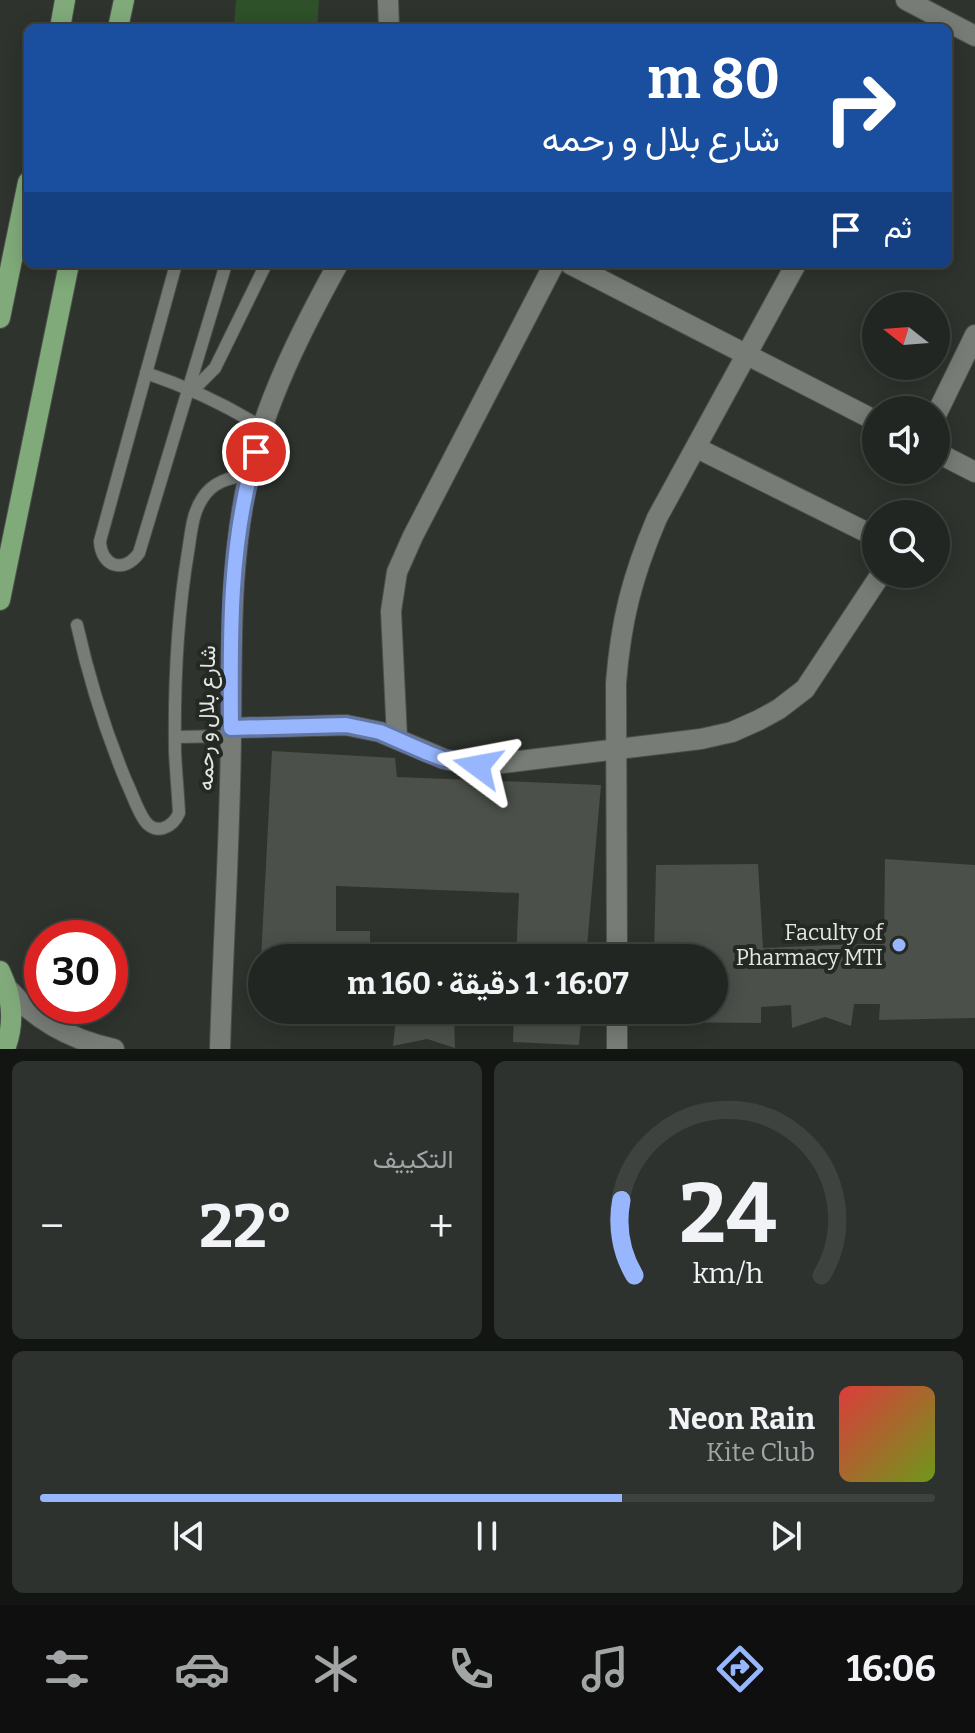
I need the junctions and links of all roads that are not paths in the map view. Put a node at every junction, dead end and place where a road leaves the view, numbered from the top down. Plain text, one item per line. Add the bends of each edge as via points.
1 (65, 0) edge
2 (124, 0) edge
3 (388, 0) edge
4 (906, 0) edge
5 (931, 14) edge
6 (61, 24) edge
7 (119, 24) edge
8 (389, 24) edge
9 (951, 24) edge
10 (952, 24) edge
11 (975, 36) edge
12 (24, 201) edge
13 (68, 268) edge
14 (175, 268) edge
15 (225, 268) edge
16 (264, 268) edge
17 (336, 268) edge
18 (552, 268) edge
19 (578, 268) edge
20 (794, 268) edge
21 (0, 318) edge
22 (975, 335) edge
23 (747, 355) junction
24 (146, 373) junction
25 (188, 388) junction
26 (945, 396) edge
27 (862, 414) edge
28 (263, 428) junction
29 (697, 448) junction
30 (950, 459) edge
31 (975, 472) edge
32 (249, 475) junction
33 (862, 530) edge
34 (872, 588) edge
35 (0, 600) edge
36 (77, 625) dead end
37 (231, 732) junction
38 (175, 737) junction
39 (397, 738) junction
40 (617, 749) junction
41 (617, 944) edge
42 (4, 980) edge
43 (617, 1024) edge
44 (5, 1049) edge
45 (114, 1049) edge
46 (220, 1049) edge
47 (617, 1049) edge

1 - 6 main road
2 - 7 main road
3 - 8 street
4 - 5 street
5 - 9 street
10 - 11 street
12 - 21 main road
13 - 35 main road
14 - 24 lane
15 - 25 lane
16 - 25 lane via 215,368
17 - 28 street, شارع بلال و رحمه via 289,358
18 - 39 street via 397,572 391,630
19 - 23 street
20 - 23 street
22 - 26 street
23 - 27 street
23 - 29 street
24 - 25 lane
24 - 25 lane via 100,541 100,551 114,565 133,561 139,553
25 - 28 lane
28 - 32 street, شارع بلال و رحمه
29 - 33 street
29 - 40 street via 657,518 628,599 616,683
30 - 31 street
32 - 37 street, شارع بلال و رحمه via 233,573
32 - 38 lane via 215,485 195,514 180,610
34 - 40 street via 805,689 779,709 732,732
36 - 38 lane via 94,693 123,772 145,821 160,829 179,813
37 - 38 lane
37 - 39 street via 346,725
37 - 46 street, شارع بلال و رحمه
39 - 40 street via 444,759 478,766
40 - 41 street
42 - 44 main road via 11,1006
42 - 45 street via 33,1013 62,1032
43 - 47 street

